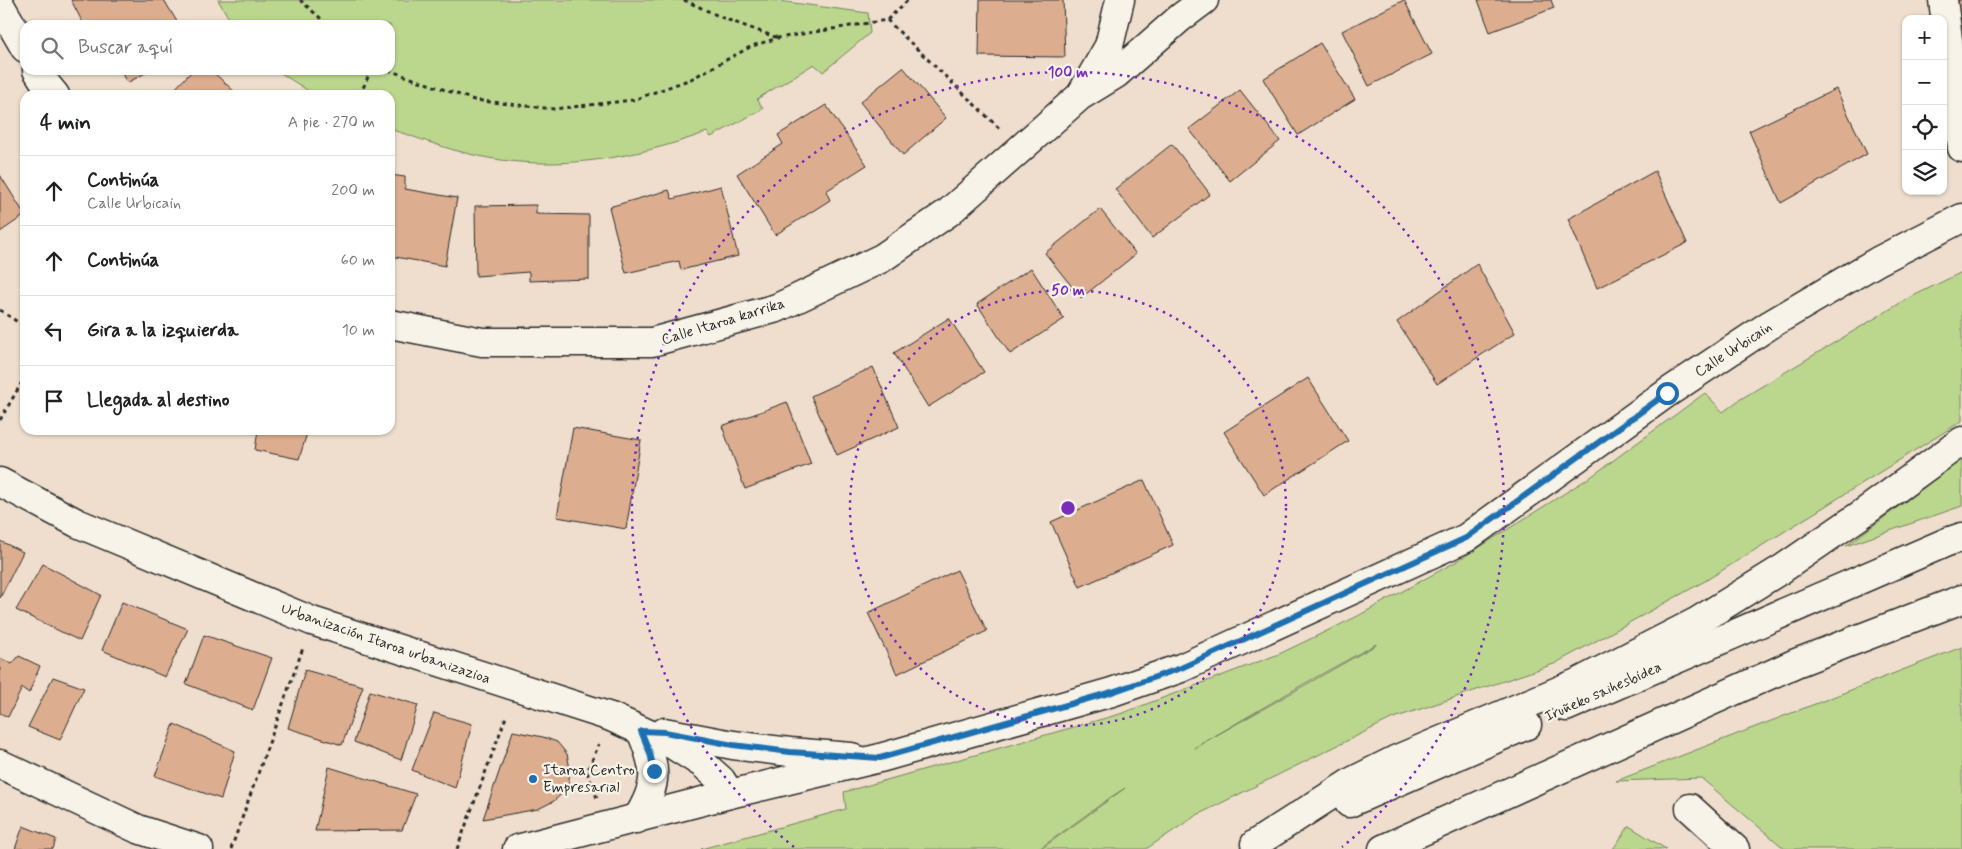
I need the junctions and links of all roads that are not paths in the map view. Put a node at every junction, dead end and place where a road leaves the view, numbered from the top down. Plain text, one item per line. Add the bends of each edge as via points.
1 (1204, 0) edge
2 (1943, 0) edge
3 (1121, 1) edge
4 (0, 5) edge
5 (1186, 9) edge
6 (20, 39) edge
7 (40, 75) edge
8 (51, 90) edge
9 (1080, 96) junction
10 (1962, 148) edge
11 (1962, 218) edge
12 (395, 325) edge
13 (1962, 441) edge
14 (0, 482) edge
15 (1962, 537) edge
16 (1962, 599) edge
17 (641, 731) junction
18 (880, 758) junction
19 (0, 764) edge
20 (730, 794) junction
21 (1690, 808) dead end
22 (637, 819) junction
23 (1250, 846) edge
24 (198, 849) edge
25 (517, 849) edge
26 (1383, 849) edge
27 (1735, 849) edge

1 - 5 main road, Calle Itaroa karrika
2 - 10 main road
3 - 9 main road, Calle Itaroa karrika via 1109,46
4 - 6 main road
5 - 9 main road, Calle Itaroa karrika via 1116,74
7 - 8 main road
9 - 12 main road, Calle Itaroa karrika via 949,212 882,258 777,308 652,342 482,342
11 - 18 main road, Calle Urbicain via 1878,261 1771,324 1667,393 1466,538 1181,668 1112,692
13 - 23 main road via 1782,569 1698,621 1577,683 1353,781
14 - 17 main road, Urbanización Itaroa urbanizazioa via 77,523 312,621 611,717
15 - 23 main road, Iruñeko saihesbidea
16 - 26 main road via 1796,663
17 - 18 main road, Urbanización Itaroa urbanizazioa via 790,752
17 - 20 main road, Urbanización Itaroa urbanizazioa via 673,745 703,764 721,780
17 - 22 main road via 654,771 653,787
18 - 20 main road
19 - 24 main road via 138,829
20 - 22 main road
21 - 27 main road
22 - 25 main road

